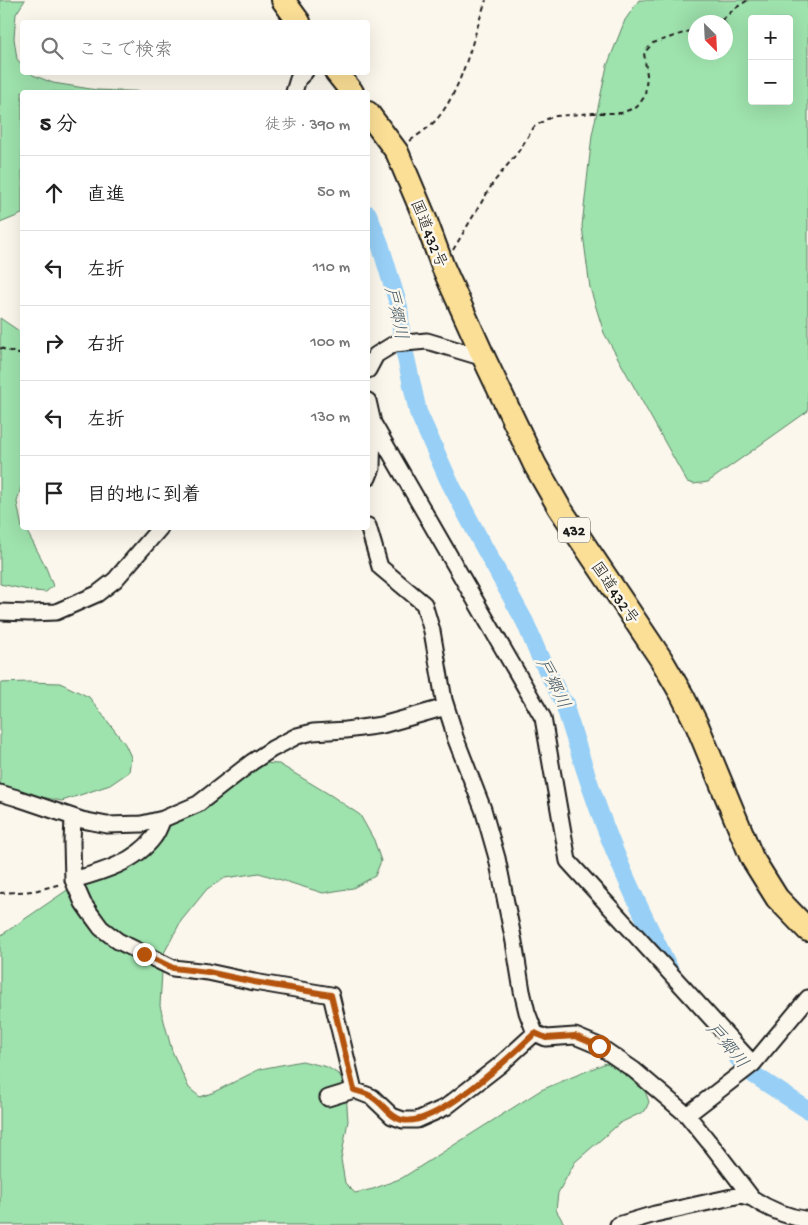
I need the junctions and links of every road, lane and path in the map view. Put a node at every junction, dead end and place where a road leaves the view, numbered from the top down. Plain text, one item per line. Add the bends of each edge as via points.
1 (283, 0) edge
2 (486, 0) edge
3 (748, 0) edge
4 (727, 15) edge
5 (298, 20) edge
6 (688, 32) edge
7 (302, 75) edge
8 (338, 75) edge
9 (295, 90) edge
10 (350, 90) edge
11 (370, 116) edge
12 (397, 152) junction
13 (444, 266) junction
14 (0, 348) edge
15 (20, 354) edge
16 (484, 358) junction
17 (370, 366) edge
18 (370, 410) edge
19 (373, 423) junction
20 (370, 473) edge
21 (158, 530) edge
22 (369, 530) edge
23 (0, 612) edge
24 (446, 707) junction
25 (0, 793) edge
26 (73, 817) junction
27 (163, 819) junction
28 (73, 880) junction
29 (0, 893) edge
30 (808, 930) edge
31 (808, 998) edge
32 (535, 1033) junction
33 (753, 1064) junction
34 (354, 1090) junction
35 (328, 1098) dead end
36 (686, 1115) junction
37 (752, 1198) junction
38 (808, 1220) edge
39 (618, 1225) edge

1 - 5 highway
2 - 12 path via 454,94 437,120
3 - 4 path
6 - 13 path via 653,43 644,53 645,96 637,107 621,113 556,116 534,127 493,182
7 - 9 street
8 - 10 highway
11 - 12 highway, 国道432号 / 432
12 - 13 highway, 国道432号 / 432
13 - 16 highway, 国道432号 / 432
14 - 15 path
16 - 17 street via 427,341 394,344 376,355
16 - 30 highway, 国道432号 / 432 via 535,465 559,507 682,695 752,858 777,898
18 - 19 street
19 - 20 street
19 - 33 street via 543,718 568,861
21 - 23 street via 115,580 97,594 56,612
22 - 24 street via 380,567 424,604
24 - 27 street via 382,724 297,736 252,762 198,804
24 - 32 street via 497,858 522,991
25 - 26 street
26 - 27 street via 107,826
26 - 28 street
27 - 28 street via 144,849 123,862
28 - 29 path via 34,891
28 - 34 street via 83,903 101,928 118,941 173,968 331,995
31 - 33 street
32 - 34 street via 500,1066 446,1107 417,1120 392,1116 372,1097
32 - 36 street via 546,1038 575,1036 599,1046 634,1070
33 - 36 street
34 - 35 street
36 - 37 street
37 - 38 street via 791,1218
37 - 39 street via 741,1195

